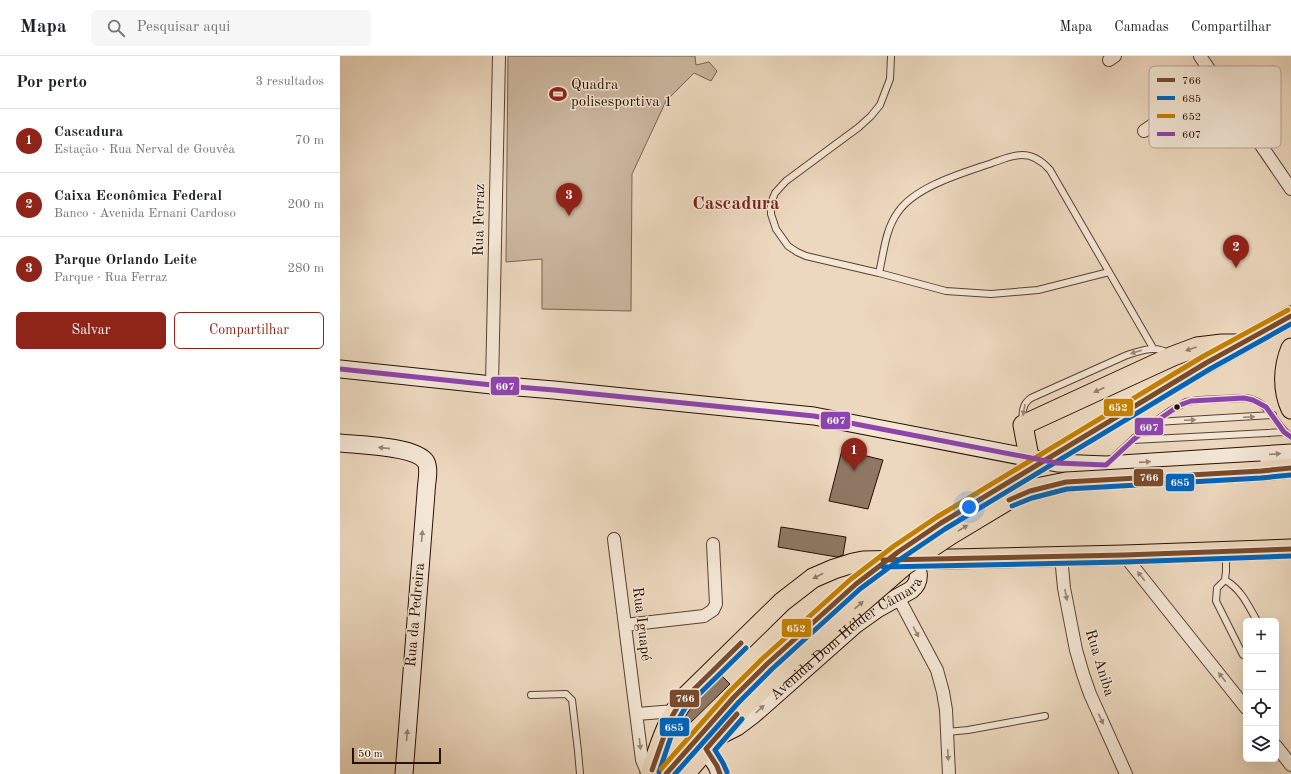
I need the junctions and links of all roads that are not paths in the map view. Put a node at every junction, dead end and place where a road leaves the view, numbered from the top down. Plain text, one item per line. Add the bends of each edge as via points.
1 (498, 56) edge
2 (891, 56) edge
3 (1200, 56) edge
4 (1207, 66) edge
5 (1149, 128) edge
6 (1144, 132) dead end
7 (1263, 148) edge
8 (1291, 189) edge
9 (1109, 272) junction
10 (879, 273) junction
11 (1291, 316) edge
12 (1239, 344) junction
13 (1153, 348) junction
14 (1291, 348) edge
15 (1173, 356) junction
16 (340, 369) edge
17 (492, 385) junction
18 (1291, 409) edge
19 (1273, 415) junction
20 (1155, 422) junction
21 (1024, 425) junction
22 (1284, 432) junction
23 (1291, 437) edge
24 (1132, 440) junction
25 (340, 443) edge
26 (1291, 453) edge
27 (1029, 457) junction
28 (1106, 465) junction
29 (1291, 468) edge
30 (614, 539) dead end
31 (713, 544) dead end
32 (1291, 549) edge
33 (1226, 551) junction
34 (1124, 555) junction
35 (1061, 556) junction
36 (910, 559) junction
37 (1225, 580) junction
38 (898, 597) junction
39 (1255, 618) edge
40 (625, 625) junction
41 (1243, 656) edge
42 (772, 670) junction
43 (531, 695) dead end
44 (1243, 704) edge
45 (675, 711) junction
46 (636, 714) junction
47 (1046, 716) dead end
48 (947, 732) junction
49 (711, 743) junction
50 (1279, 750) edge
51 (1291, 765) edge
52 (404, 774) edge
53 (580, 774) edge
54 (649, 774) edge
55 (666, 774) edge
56 (685, 774) edge
57 (720, 774) edge
58 (949, 774) edge
59 (1126, 774) edge

1 - 17 street, Rua Ferraz
2 - 10 lane via 890,79 880,104 871,116 786,181 774,194 771,203 771,214 776,229 788,246 797,252
3 - 4 street
5 - 6 street
7 - 8 street
9 - 10 lane via 1038,290 991,294 946,291
9 - 10 lane via 1050,170 1035,157 1020,155 968,171 914,196 898,211 889,226
9 - 13 lane
11 - 12 main road
12 -> 15 main road via 1197,347
12 - 42 main road, bridge via 996,489 898,552 856,584
13 - 15 lane
13 -> 21 lane via 1127,355 1031,398 1022,410
14 - 18 main road via 1284,378
15 -> 21 main road
16 - 17 main road
17 - 27 main road via 814,416
20 -> 19 lane
19 - 20 lane via 1266,407 1249,398 1214,399 1186,402
19 - 22 lane
20 - 24 lane
21 - 27 main road
22 - 23 lane
22 - 24 lane
24 - 28 lane
52 -> 25 main road, Rua da Pedreira via 426,463 414,453 403,450
28 -> 26 main road
27 - 28 main road via 1057,463
42 -> 29 main road, bridge via 905,565 1022,493 1066,482
30 - 40 street, Rua Iguapé
31 - 40 street via 716,604 713,610 704,616
32 - 33 main road
33 - 34 main road
33 - 37 lane
34 - 35 main road
44 -> 34 street
35 - 36 main road
35 -> 59 street, Rua Aniba via 1064,588 1083,674
36 - 38 main road, Avenida Dom Hélder Câmara via 917,567 918,583
36 -> 45 main road, Avenida Dom Hélder Câmara via 863,561 813,578 782,602 686,696
37 - 39 lane via 1240,592
37 - 41 lane via 1217,588 1216,601
38 -> 48 street via 937,670 943,692
49 -> 38 main road, Avenida Dom Hélder Câmara via 753,715 856,624
40 - 46 street, Rua Iguapé
42 - 49 main road, Avenida Dom Hélder Câmara
42 - 55 main road, Avenida Dom Hélder Câmara via 734,697
43 - 53 lane via 566,694 572,700
45 - 46 street
45 - 54 main road, Avenida Dom Hélder Câmara
46 -> 54 street, Rua Iguapé via 642,760
47 - 48 lane
48 -> 58 street
49 - 56 main road, Avenida Dom Hélder Câmara
49 - 57 main road
50 - 51 street

